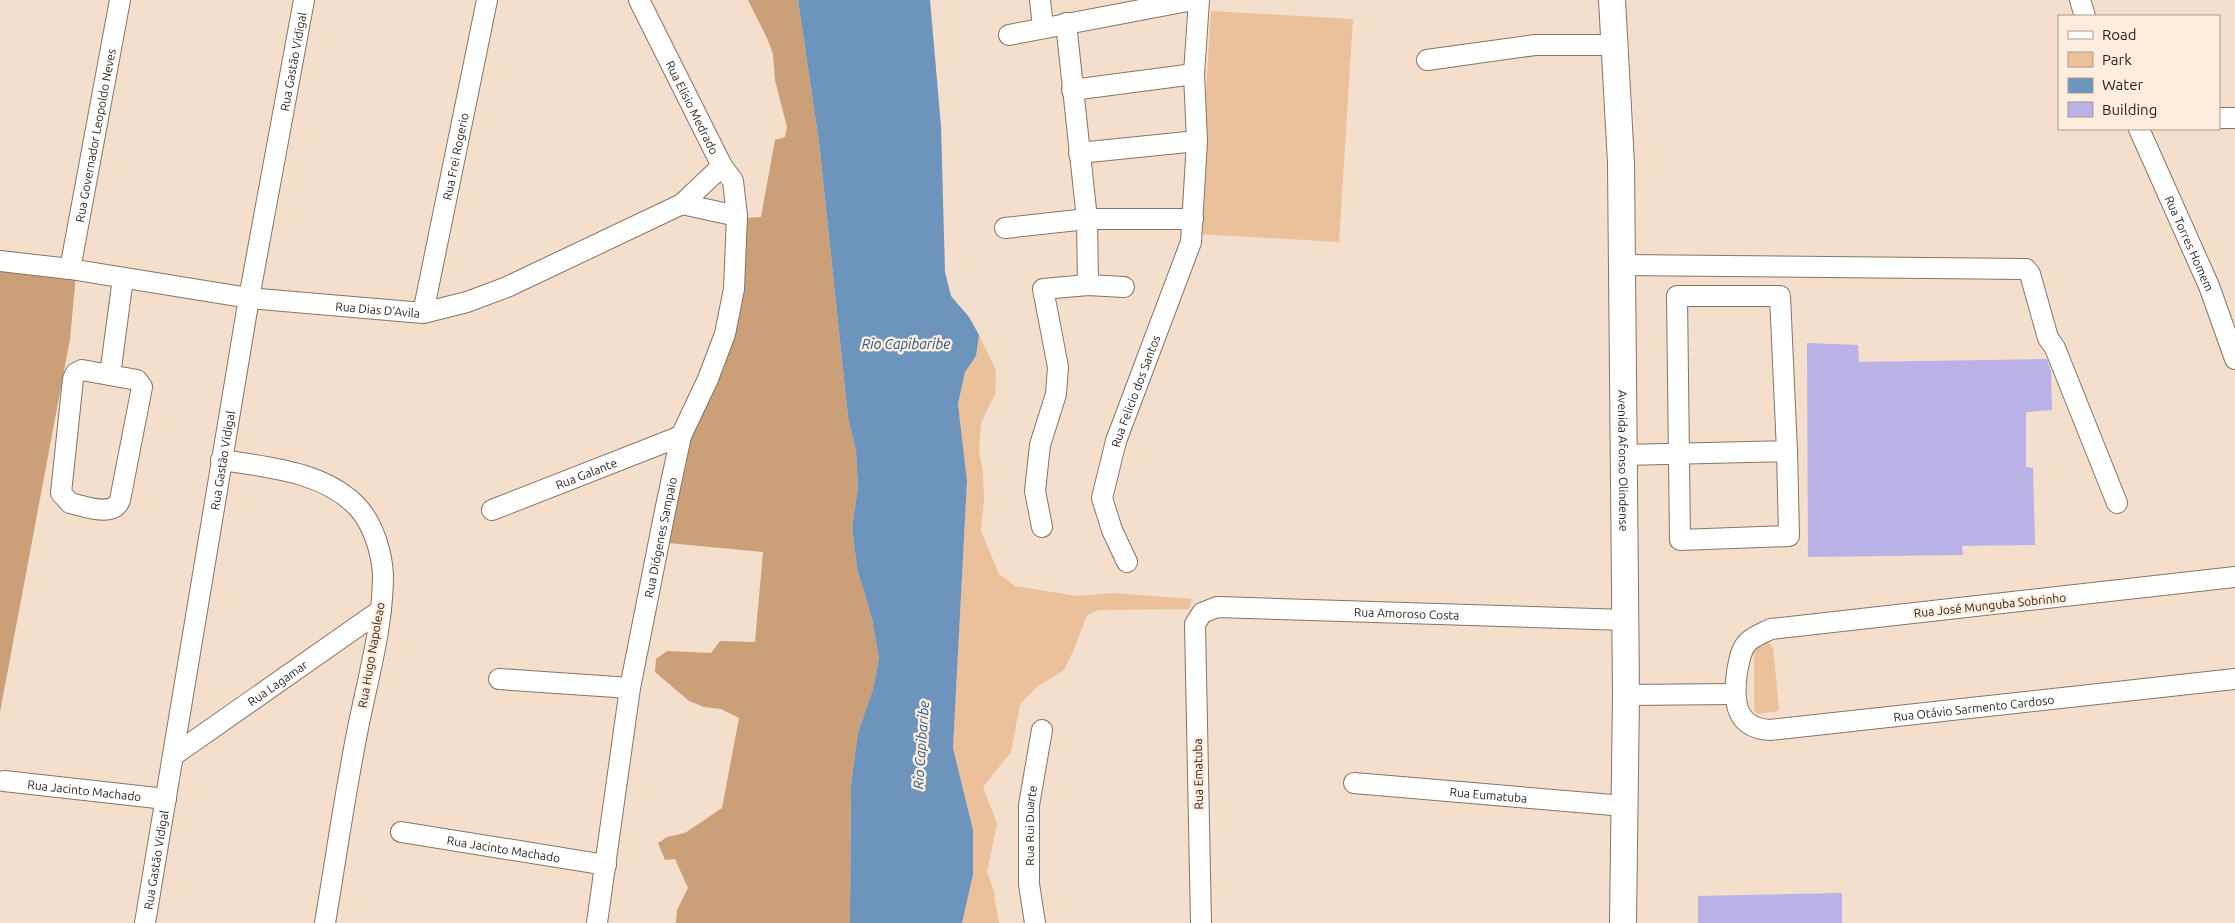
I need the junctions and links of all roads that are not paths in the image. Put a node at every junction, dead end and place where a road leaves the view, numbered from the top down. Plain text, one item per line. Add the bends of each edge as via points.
1 (120, 0) edge
2 (304, 0) edge
3 (487, 0) edge
4 (639, 0) edge
5 (1040, 0) edge
6 (1193, 0) edge
7 (1199, 0) edge
8 (1612, 0) edge
9 (2080, 0) edge
10 (2085, 15) edge
11 (1066, 23) junction
12 (1043, 28) junction
13 (1009, 35) dead end
14 (1616, 45) junction
15 (1427, 60) dead end
16 (1194, 74) junction
17 (1072, 90) junction
18 (2220, 118) edge
19 (2235, 118) edge
20 (2139, 130) edge
21 (1196, 141) junction
22 (1079, 153) junction
23 (722, 166) junction
24 (682, 204) junction
25 (738, 216) junction
26 (1087, 219) junction
27 (1193, 219) junction
28 (1005, 228) dead end
29 (0, 261) edge
30 (1622, 265) junction
31 (70, 269) junction
32 (123, 278) junction
33 (1088, 285) junction
34 (1124, 287) dead end
35 (249, 298) junction
36 (423, 313) junction
37 (2235, 359) edge
38 (110, 375) junction
39 (682, 436) junction
40 (1787, 451) junction
41 (1679, 453) junction
42 (1624, 455) junction
43 (221, 460) junction
44 (2117, 503) dead end
45 (492, 510) dead end
46 (1042, 527) dead end
47 (1127, 562) dead end
48 (2235, 577) edge
49 (381, 610) junction
50 (1625, 620) junction
51 (1195, 624) joint
52 (499, 679) dead end
53 (2235, 679) edge
54 (630, 688) junction
55 (1734, 694) junction
56 (1626, 695) junction
57 (1042, 730) dead end
58 (174, 755) junction
59 (4, 781) dead end
60 (1354, 783) dead end
61 (166, 799) junction
62 (1624, 806) junction
63 (400, 832) dead end
64 (606, 865) junction
65 (145, 923) edge
66 (325, 923) edge
67 (597, 923) edge
68 (1035, 923) edge
69 (1201, 923) edge
70 (1622, 923) edge

1 - 31 street, Rua Governador Leopoldo Neves
2 - 35 street, Rua Gastão Vidigal
3 - 36 street, Rua Frei Rogerio
4 - 23 street, Rua Elísio Medrado
5 - 12 street
6 - 11 street
7 - 16 street, Rua Felicio dos Santos
8 - 14 main road, Avenida Afonso Olindense
9 - 10 street
11 - 12 street
11 - 17 street
12 - 13 street
14 - 15 street via 1536,45
14 - 30 main road, Avenida Afonso Olindense
16 - 17 street
16 - 21 street, Rua Felicio dos Santos
17 - 22 street
18 - 19 street
20 - 37 street, Rua Torres Homem via 2209,286
21 - 22 street
21 - 27 street, Rua Felicio dos Santos
22 - 26 street
23 - 24 street, Rua Dias D'Avila
23 - 25 street, Rua Elísio Medrado via 733,181
24 - 25 street
24 - 36 street, Rua Dias D'Avila via 507,287 467,302
25 - 39 street, Rua Diógenes Sampaio via 734,288 725,334
26 - 27 street
26 - 28 street
26 - 33 street
27 - 47 street, Rua Felicio dos Santos via 1184,266 1122,424 1102,498
29 - 31 street, Rua Dias D'Avila
30 - 42 main road, Avenida Afonso Olindense
30 - 44 street via 2026,269 2048,338 2055,348
31 - 32 street, Rua Dias D'Avila
32 - 35 street, Rua Dias D'Avila
32 - 38 street
33 - 34 street
33 - 46 street via 1043,289 1058,367 1056,394 1040,445 1035,490
35 - 36 street, Rua Dias D'Avila
35 - 43 street, Rua Gastão Vidigal
38 - 38 street via 82,370 74,376 61,488 63,497 70,503 108,510 116,507 120,500 142,387 137,380
39 - 45 street, Rua Galante
39 - 54 street, Rua Diógenes Sampaio
40 - 41 street
40 - 41 street via 1789,536 1680,540
40 - 41 street via 1780,296 1677,296
41 - 42 street
42 - 50 main road, Avenida Afonso Olindense
43 - 49 street, Rua Hugo Napoleao via 316,480 349,499 370,526 376,540 383,574
43 - 58 street, Rua Gastão Vidigal
48 - 55 street, Rua José Munguba Sobrinho via 1771,630 1748,642 1741,653
49 - 58 street, Rua Lagamar
49 - 66 street, Rua Hugo Napoleao
50 - 51 street, Rua Amoroso Costa via 1217,607 1202,612
50 - 56 main road, Avenida Afonso Olindense
51 - 69 street, Rua Ematuba
52 - 54 street
53 - 55 street, Rua Otávio Sarmento Cardoso via 1770,730 1756,729 1745,721 1738,711
54 - 64 street, Rua Diógenes Sampaio
55 - 56 street
56 - 62 main road, Avenida Afonso Olindense
57 - 68 street, Rua Rui Duarte via 1029,805 1029,884
58 - 61 street, Rua Gastão Vidigal
59 - 61 street, Rua Jacinto Machado
60 - 62 street, Rua Eumatuba
61 - 65 street, Rua Gastão Vidigal
62 - 70 main road, Avenida Afonso Olindense
63 - 64 street, Rua Jacinto Machado
64 - 67 street, Rua Diógenes Sampaio

